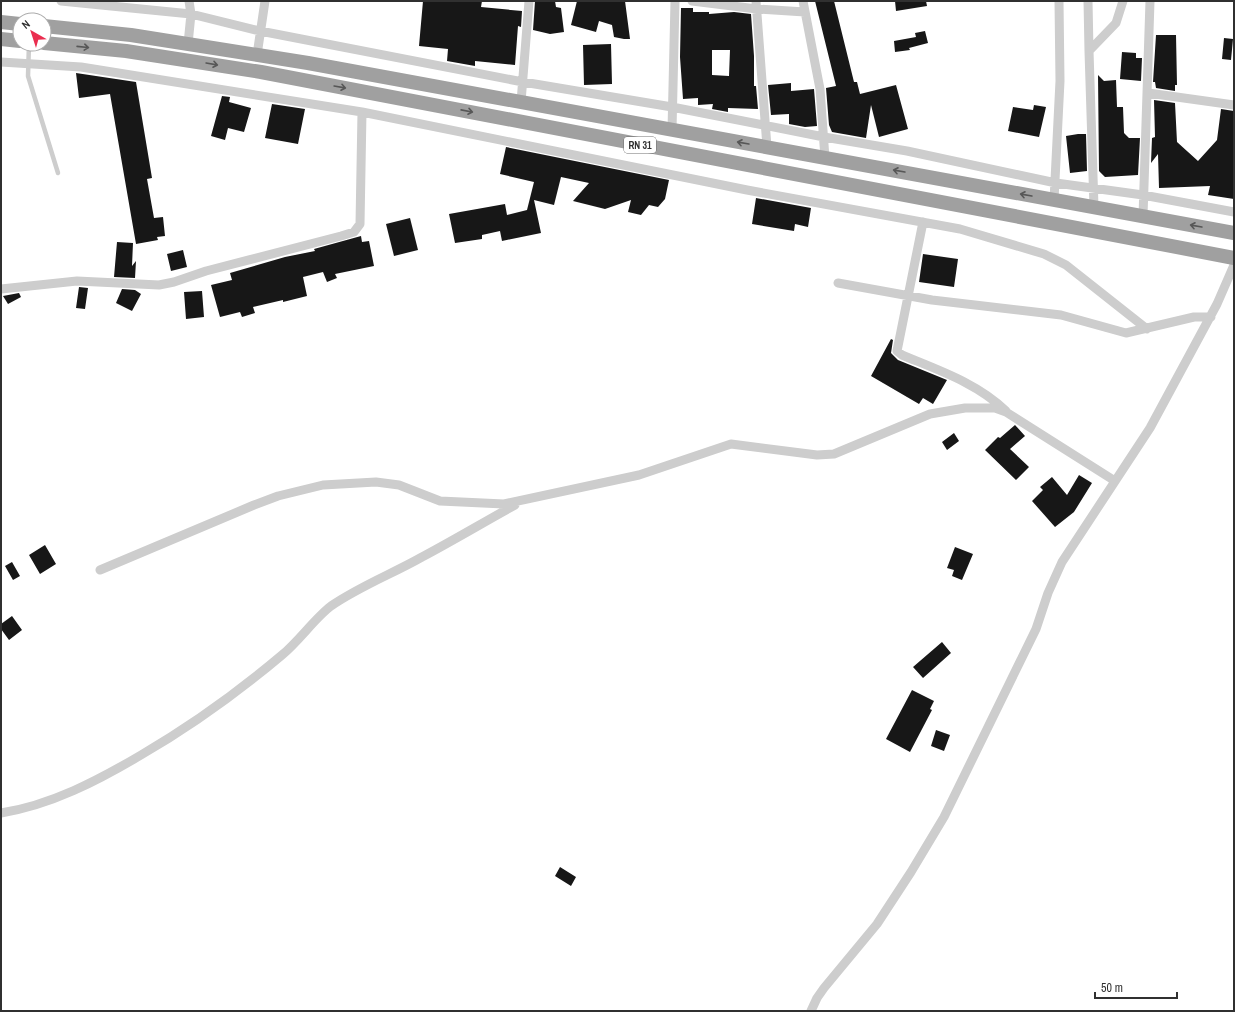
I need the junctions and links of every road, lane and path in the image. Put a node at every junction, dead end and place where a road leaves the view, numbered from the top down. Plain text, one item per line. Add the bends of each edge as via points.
1 (61, 1) edge
2 (189, 1) edge
3 (265, 1) edge
4 (529, 1) edge
5 (675, 1) edge
6 (692, 1) edge
7 (802, 1) edge
8 (1059, 1) edge
9 (1088, 1) edge
10 (1123, 1) edge
11 (1150, 1) edge
12 (716, 3) edge
13 (756, 5) edge
14 (805, 12) junction
15 (191, 14) junction
16 (1, 22) edge
17 (12, 23) edge
18 (52, 27) edge
19 (260, 31) junction
20 (1, 40) edge
21 (12, 41) edge
22 (52, 44) edge
23 (188, 44) junction
24 (1090, 51) junction
25 (28, 52) edge
26 (258, 55) junction
27 (1, 62) edge
28 (27, 63) junction
29 (523, 82) junction
30 (1148, 93) junction
31 (521, 102) junction
32 (1234, 105) edge
33 (672, 107) junction
34 (362, 112) junction
35 (765, 125) junction
36 (672, 130) junction
37 (824, 137) junction
38 (767, 147) junction
39 (825, 158) junction
40 (58, 173) dead end
41 (1056, 183) junction
42 (1094, 188) junction
43 (1143, 195) junction
44 (1054, 200) junction
45 (1094, 207) junction
46 (1234, 212) edge
47 (1143, 216) junction
48 (923, 222) junction
49 (1234, 233) edge
50 (1234, 258) edge
51 (1234, 265) edge
52 (838, 283) dead end
53 (1, 289) edge
54 (909, 296) junction
55 (1211, 316) junction
56 (1147, 330) junction
57 (1006, 412) junction
58 (1115, 482) junction
59 (522, 501) junction
60 (100, 570) dead end
61 (1, 813) edge
62 (811, 1011) edge

1 - 15 street
2 - 15 street
3 - 19 street
4 - 29 street
5 - 33 street
6 - 12 street
7 - 14 street
8 - 41 street via 1060,81
9 - 24 street
10 - 24 street via 1116,23
11 - 30 street
12 - 13 street
13 - 14 street
13 - 35 street
14 - 37 street via 820,89
15 - 19 street
15 - 23 street
16 - 17 highway
18 - 23 highway, RN 31
19 - 26 street
19 - 29 street
20 - 21 highway
22 -> 50 highway, RN 31 via 126,51 261,72
23 - 26 highway, RN 31
24 - 42 street
25 - 28 lane
26 - 31 highway, RN 31
27 - 28 street
28 - 34 street via 148,76
28 - 40 lane via 29,83
29 - 31 street
29 - 33 street
30 - 32 street
30 - 43 street
31 - 36 highway, RN 31
33 - 35 street
33 - 36 street
34 - 48 street via 739,188
34 - 53 street via 360,224 354,232 206,271 174,282 147,285 77,281
35 - 37 street
35 - 38 street
38 -> 36 highway, RN 31
37 - 39 street
37 - 41 street via 907,151
38 - 39 highway, RN 31
44 -> 39 highway, RN 31
41 - 42 street
41 - 44 street
42 - 43 street
42 - 45 street
43 - 46 street
43 - 47 street
44 - 45 highway, RN 31
45 - 47 highway, RN 31
49 -> 47 highway, RN 31
48 - 54 street
48 - 56 street via 960,229 1044,254 1066,265
51 - 55 street
52 - 54 street
54 - 56 street via 1061,315 1126,333
54 - 57 street via 897,348 899,353 977,388
55 - 56 street via 1194,317
55 - 58 street via 1150,428
57 - 58 street
57 - 59 street via 995,408 964,408 930,414 834,454 817,455 731,444 639,475
58 - 62 street via 1062,562 1036,629 944,817 876,924 824,988
59 - 60 street via 496,504 440,502 398,485 386,483 323,485 278,496
59 - 61 street via 330,607 284,654 243,688 175,735 115,770 68,793 23,809

